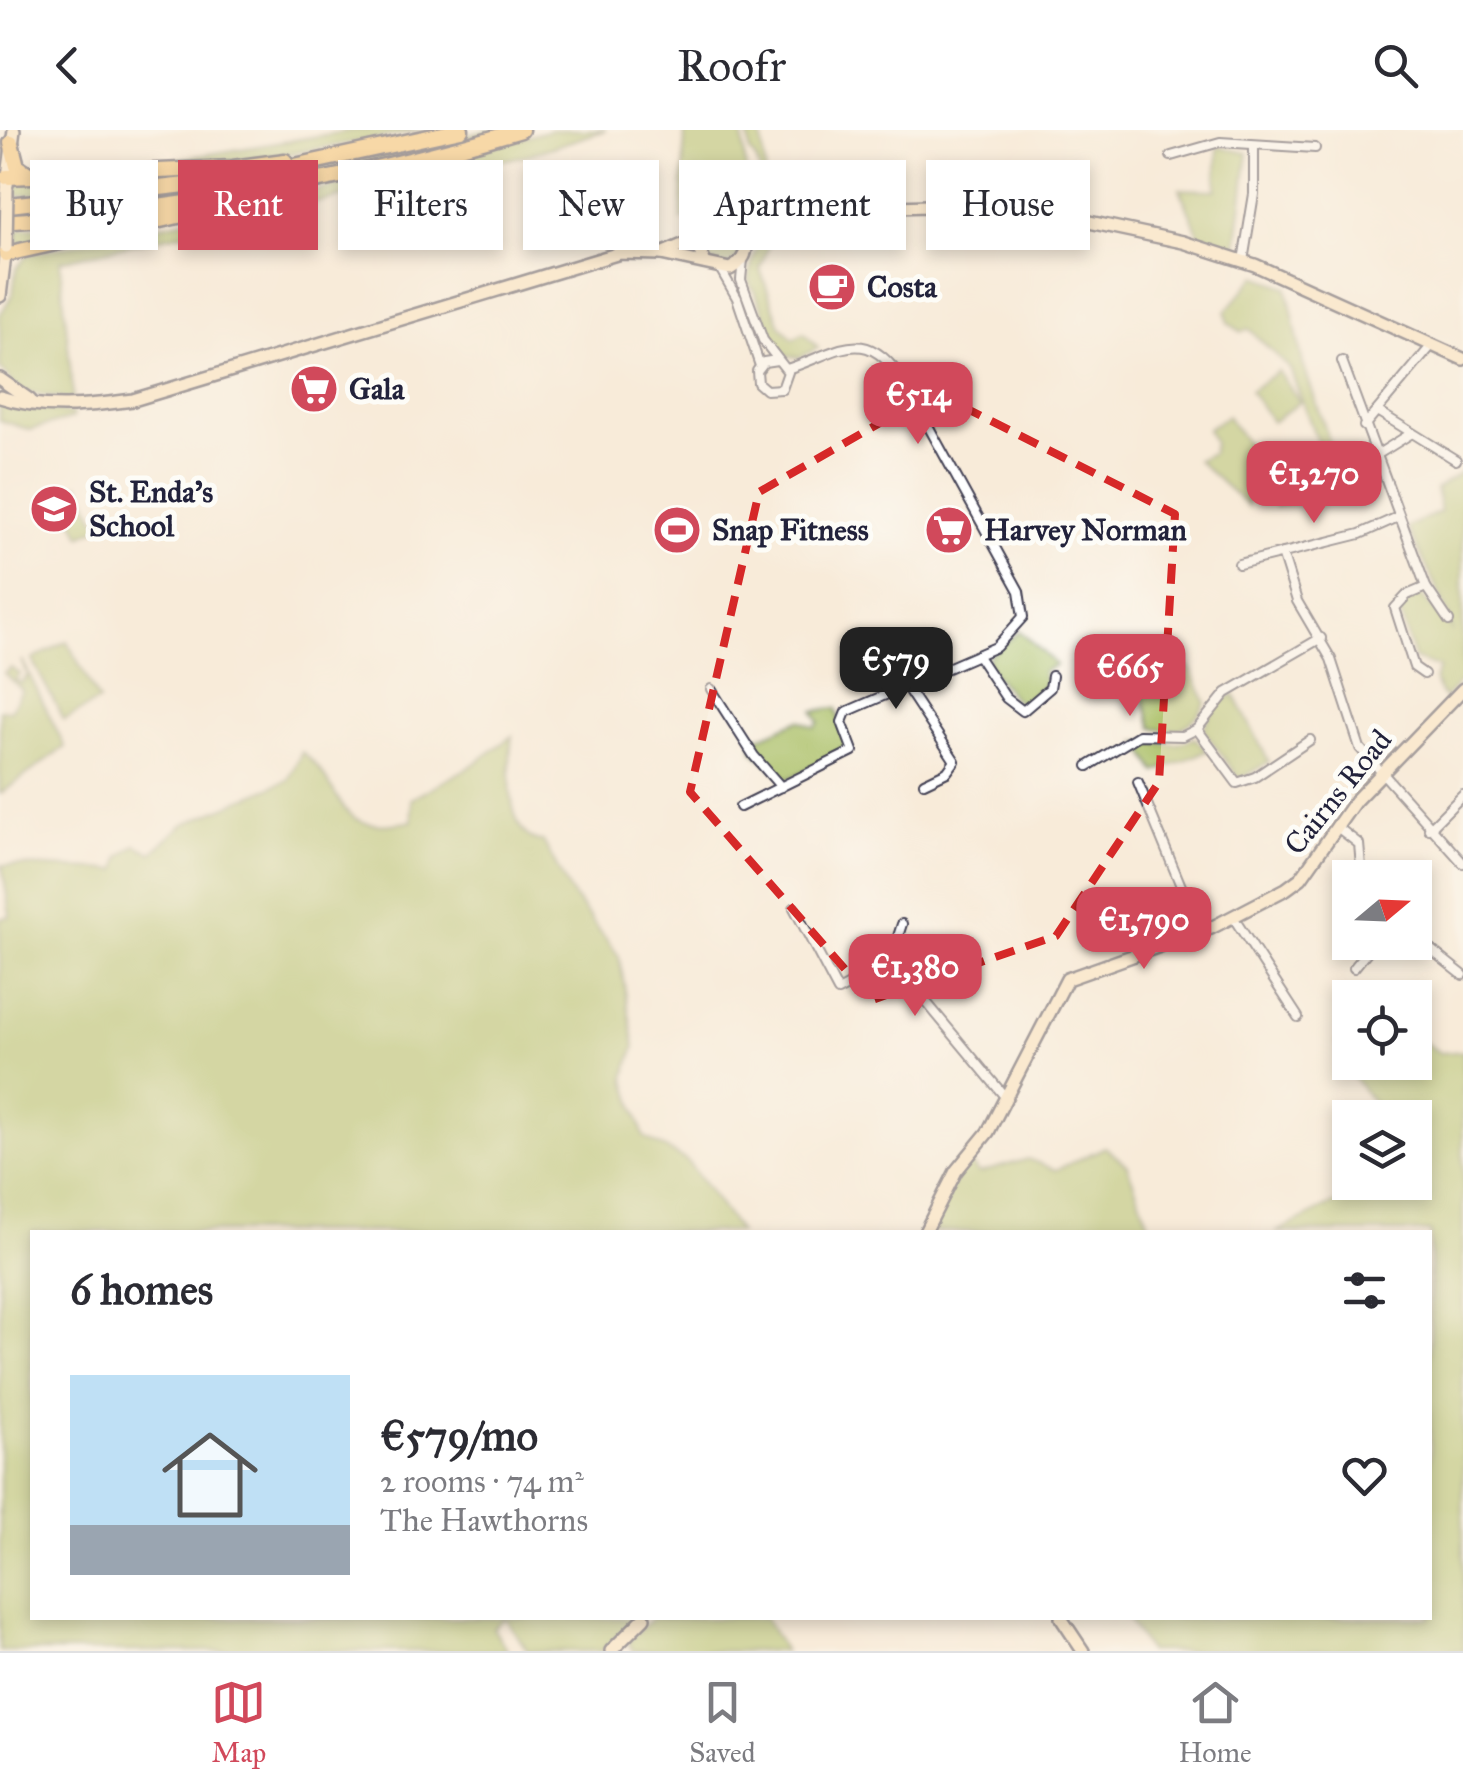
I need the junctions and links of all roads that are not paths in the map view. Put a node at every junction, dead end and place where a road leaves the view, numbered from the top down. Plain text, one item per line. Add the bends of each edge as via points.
1 (461, 130) edge
2 (522, 130) edge
3 (12, 137) edge
4 (403, 145) junction
5 (1254, 146) junction
6 (1315, 148) dead end
7 (1171, 156) dead end
8 (408, 160) edge
9 (158, 170) edge
10 (30, 173) edge
11 (30, 174) edge
12 (338, 175) edge
13 (338, 181) edge
14 (7, 183) junction
15 (0, 206) edge
16 (906, 207) edge
17 (0, 222) edge
18 (679, 246) edge
19 (6, 250) junction
20 (699, 250) edge
21 (746, 250) edge
22 (661, 254) junction
23 (744, 259) junction
24 (1243, 262) junction
25 (705, 263) junction
26 (721, 270) junction
27 (0, 296) edge
28 (1432, 346) junction
29 (1463, 359) edge
30 (777, 360) junction
31 (1342, 361) dead end
32 (760, 366) junction
33 (787, 369) junction
34 (0, 379) edge
35 (0, 398) edge
36 (38, 403) junction
37 (1377, 411) junction
38 (1364, 426) junction
39 (1412, 433) junction
40 (1375, 456) junction
41 (1456, 460) dead end
42 (1398, 517) junction
43 (1282, 553) junction
44 (1239, 564) dead end
45 (1426, 587) junction
46 (1449, 620) dead end
47 (1321, 638) junction
48 (978, 656) junction
49 (1424, 674) dead end
50 (1052, 676) dead end
51 (908, 688) junction
52 (1463, 688) edge
53 (711, 689) dead end
54 (1197, 729) junction
55 (1310, 740) dead end
56 (1088, 766) dead end
57 (1383, 771) junction
58 (1138, 782) dead end
59 (924, 783) dead end
60 (781, 787) junction
61 (1463, 795) edge
62 (740, 807) dead end
63 (1336, 826) junction
64 (1429, 829) junction
65 (1361, 860) edge
66 (1463, 863) edge
67 (794, 908) dead end
68 (1233, 917) junction
69 (902, 924) dead end
70 (1200, 932) junction
71 (943, 945) dead end
72 (1432, 951) edge
73 (1360, 960) edge
74 (890, 964) junction
75 (1354, 968) dead end
76 (1463, 976) edge
77 (919, 993) junction
78 (1298, 1017) dead end
79 (1006, 1098) junction
80 (926, 1230) edge
81 (642, 1620) edge
82 (1062, 1620) edge
83 (619, 1648) edge
84 (1083, 1651) edge

1 - 4 highway
2 - 8 highway
3 - 10 highway via 17,166
3 - 14 main road
4 - 9 highway via 233,168
4 - 15 highway via 230,180
5 - 6 street
5 - 7 street via 1220,142
5 - 24 street
11 - 14 highway
12 - 17 highway via 204,200
13 - 19 highway
14 - 19 main road, bridge
16 - 24 main road via 1012,211 1104,224
18 - 22 main road
19 - 27 main road
20 - 25 main road
21 - 23 main road
22 - 25 main road
22 - 36 main road via 584,261 133,400
23 - 26 main road
23 - 30 street via 741,280
24 - 28 main road
25 - 26 main road
26 - 32 street
28 - 29 main road
28 - 37 street
30 - 32 street
30 - 33 street
31 - 38 street
32 - 33 street via 758,383 772,392 785,385
33 - 48 street via 850,346 870,346 904,382 1024,607 1020,624
34 - 36 main road
35 - 36 main road
37 - 38 street
37 - 39 street
38 - 40 street
39 - 40 street
39 - 41 street
40 - 42 street
42 - 43 street
42 - 45 street
43 - 44 street
43 - 47 street via 1297,602
45 - 46 street
45 - 49 street via 1395,608 1414,668
47 - 54 street via 1226,693
47 - 57 street via 1354,737
48 - 50 street via 1006,698 1023,710 1050,688
48 - 51 street
51 - 59 street via 955,761
51 - 60 street via 846,712 842,722 853,751
52 - 57 main road, Cairns Road
53 - 60 street
54 - 55 street via 1237,783
54 - 56 street via 1183,736 1139,735
57 - 63 main road, Cairns Road
57 - 64 street
58 - 70 street
60 - 62 street
61 - 64 street
63 - 65 street via 1360,844
63 - 68 main road, Cairns Road via 1301,878
64 - 66 street
67 - 74 street via 838,991
68 - 70 main road, Cairns Road
68 - 78 street
69 - 74 street
70 - 79 main road, Cairns Road via 1067,979
71 - 77 street
72 - 76 street
73 - 75 street
74 - 77 street
77 - 79 street
79 - 80 main road, Cairns Road
81 - 83 main road
82 - 84 main road

